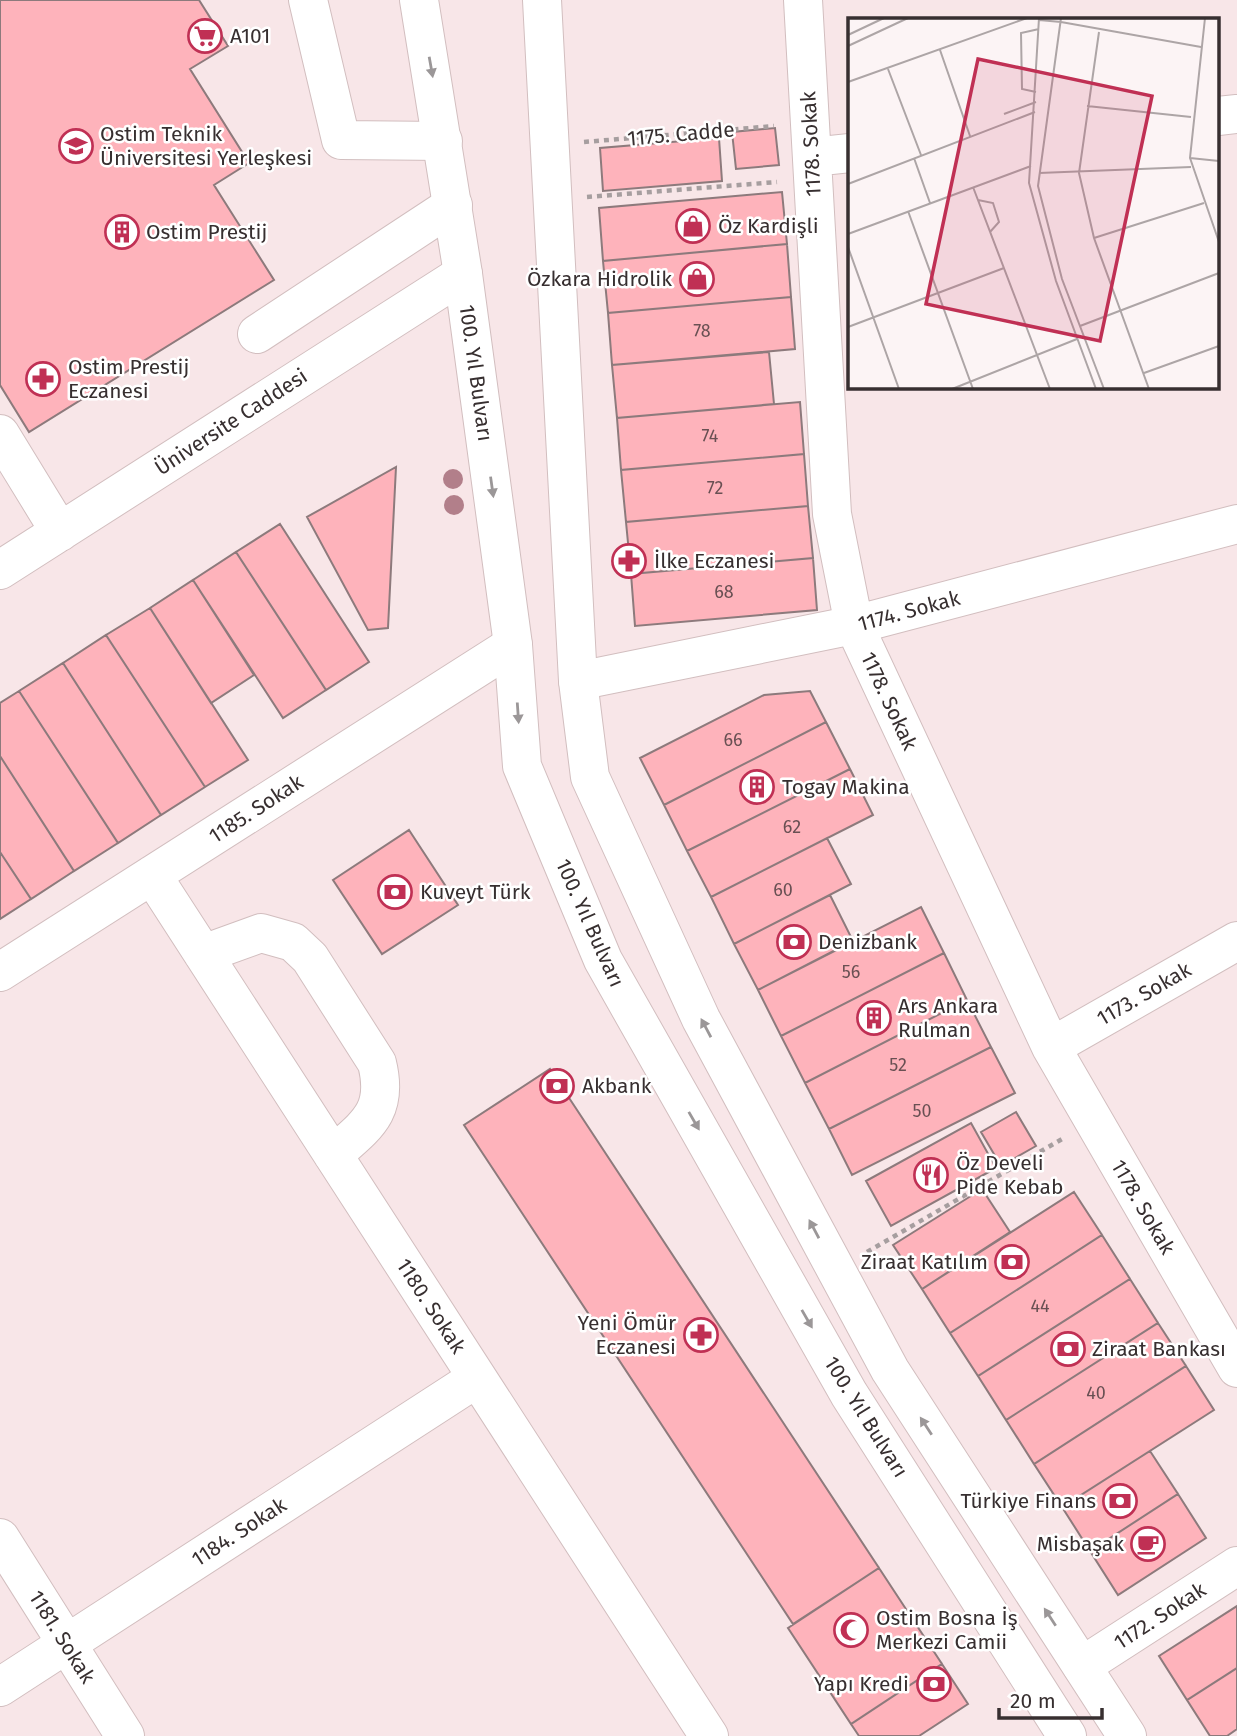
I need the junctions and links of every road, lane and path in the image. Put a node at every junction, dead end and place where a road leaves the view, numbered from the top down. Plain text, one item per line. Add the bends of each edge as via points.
1 (308, 0) edge
2 (419, 0) edge
3 (542, 0) edge
4 (803, 0) edge
5 (443, 141) junction
6 (552, 145) junction
7 (811, 153) junction
8 (848, 153) edge
9 (554, 200) junction
10 (453, 205) junction
11 (463, 274) junction
12 (257, 334) dead end
13 (0, 434) edge
14 (1237, 524) edge
15 (60, 532) junction
16 (0, 570) edge
17 (854, 625) junction
18 (513, 645) junction
19 (578, 681) junction
20 (152, 875) junction
21 (1237, 941) edge
22 (203, 954) junction
23 (0, 972) edge
24 (1051, 1047) junction
25 (1093, 1121) junction
26 (333, 1155) junction
27 (836, 1270) junction
28 (1237, 1368) edge
29 (477, 1378) junction
30 (0, 1538) edge
31 (1237, 1566) edge
32 (66, 1644) junction
33 (1082, 1666) junction
34 (0, 1687) edge
35 (125, 1736) edge
36 (709, 1736) edge
37 (1067, 1736) edge
38 (1128, 1736) edge

1 - 5 main road via 341,140
2 -> 5 main road, 100. Yıl Bulvarı
3 - 6 main road
4 - 7 main road, 1178. Sokak
5 - 10 main road, 100. Yıl Bulvarı
6 - 7 path, 1175. Cadde
6 - 9 main road
7 - 8 main road
7 - 9 path
7 - 17 main road, 1178. Sokak via 832,514
9 - 19 main road
10 - 11 main road, 100. Yıl Bulvarı
10 - 12 main road
11 - 15 main road, Üniversite Caddesi
11 -> 18 main road, 100. Yıl Bulvarı
13 - 15 main road
14 - 17 main road, 1174. Sokak
15 - 16 main road, Üniversite Caddesi
17 - 19 main road, 1174. Sokak
17 - 24 main road, 1178. Sokak
18 - 20 main road, 1185. Sokak
18 -> 37 main road, 100. Yıl Bulvarı via 522,766 603,960 849,1394
27 -> 19 main road via 701,1019 590,777
20 - 22 main road, 1180. Sokak
20 - 23 main road, 1185. Sokak
21 - 24 main road, 1173. Sokak
22 - 26 main road, 1180. Sokak
22 - 26 main road via 261,933 283,937 310,958 377,1063 380,1077 381,1093 373,1119
24 - 25 main road, 1178. Sokak
25 - 27 path
25 - 28 main road, 1178. Sokak
26 - 29 main road, 1180. Sokak
33 -> 27 main road via 890,1370
29 - 32 main road, 1184. Sokak
29 - 36 main road, 1180. Sokak
30 - 32 main road, 1181. Sokak
31 - 33 main road, 1172. Sokak
32 - 34 main road, 1184. Sokak
32 - 35 main road, 1181. Sokak
33 - 38 main road

